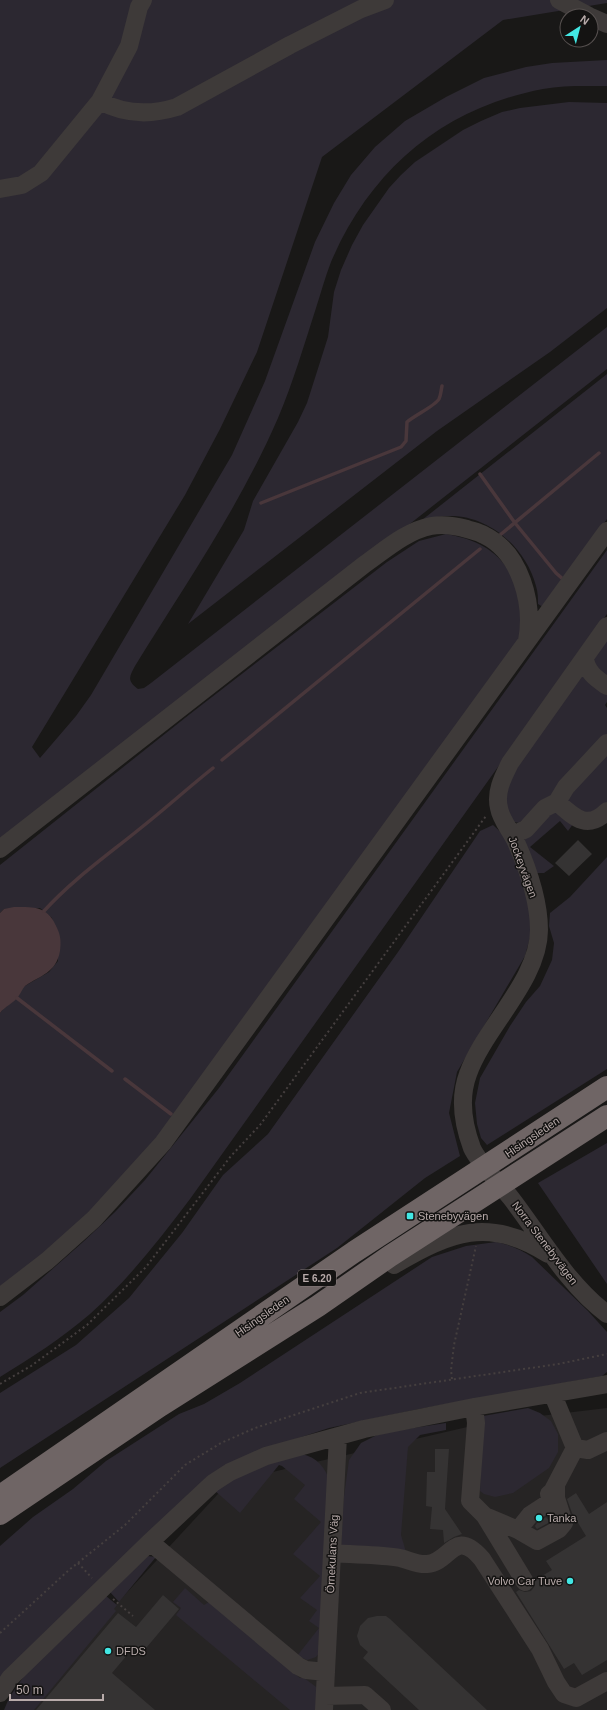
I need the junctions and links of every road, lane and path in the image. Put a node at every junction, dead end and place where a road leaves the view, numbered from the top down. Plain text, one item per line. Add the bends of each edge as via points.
1 (143, 0) edge
2 (384, 0) edge
3 (559, 0) edge
4 (574, 8) edge
5 (100, 101) junction
6 (0, 189) edge
7 (607, 531) edge
8 (607, 626) edge
9 (527, 641) junction
10 (585, 658) junction
11 (607, 686) edge
12 (607, 743) edge
13 (557, 802) junction
14 (499, 808) junction
15 (607, 811) edge
16 (513, 835) junction
17 (0, 849) edge
18 (607, 1087) edge
19 (607, 1116) edge
20 (486, 1167) junction
21 (500, 1184) junction
22 (476, 1233) junction
23 (555, 1259) junction
24 (348, 1286) junction
25 (0, 1297) edge
26 (607, 1314) edge
27 (452, 1379) dead end
28 (0, 1384) edge
29 (607, 1384) edge
30 (553, 1394) junction
31 (156, 1400) junction
32 (474, 1407) junction
33 (338, 1436) junction
34 (607, 1441) edge
35 (575, 1448) junction
36 (0, 1482) edge
37 (556, 1491) junction
38 (0, 1496) edge
39 (0, 1514) edge
40 (485, 1516) junction
41 (0, 1528) edge
42 (518, 1530) junction
43 (150, 1542) junction
44 (332, 1553) junction
45 (78, 1563) dead end
46 (525, 1582) dead end
47 (96, 1583) dead end
48 (111, 1596) dead end
49 (133, 1616) dead end
50 (326, 1672) junction
51 (607, 1681) edge
52 (0, 1693) edge
53 (324, 1703) edge
54 (382, 1710) edge

1 - 5 street via 129,46
2 - 5 street via 290,45 177,107 162,112 144,113 120,110
3 - 4 street
5 - 6 street via 41,173 22,185
7 - 9 street
8 - 10 street, Jockeyvägen
9 - 17 street via 530,624 526,592 515,565 506,553 485,535 461,528 431,526 420,530 387,548 365,564
9 - 25 street via 163,1143 94,1219 47,1261
10 - 11 street via 587,668
10 - 14 street, Jockeyvägen via 510,763 498,794
12 - 13 street via 566,787
13 - 15 street via 575,817 586,822 593,821
13 - 16 street via 545,808 526,829
14 - 16 street, Jockeyvägen
14 - 28 path via 485,816 260,1125 231,1156 146,1267 87,1325 31,1366
16 - 20 street, Jockeyvägen via 534,890 539,933 528,972 468,1074 463,1112 466,1130 475,1155
18 - 20 highway, Hisingsleden / E 6.20
19 - 21 highway, Hisingsleden / E 6.20
20 - 21 street, Norra Stenebyvägen
20 - 31 highway, Hisingsleden / E 6.20 via 354,1252
21 - 23 street, Norra Stenebyvägen
21 - 24 highway, Hisingsleden / E 6.20
22 - 23 street via 508,1234 531,1243
22 - 24 street via 441,1240 373,1278
22 - 27 path via 477,1242 454,1345
23 - 26 street, Norra Stenebyvägen via 597,1307
24 - 31 highway, Hisingsleden / E 6.20
29 - 30 street
30 - 32 street
30 - 35 street
31 - 36 highway via 94,1420
31 - 38 highway, Hisingsleden / E 6.20
31 - 39 highway, Hisingsleden / E 6.20
31 - 41 highway via 59,1486
32 - 33 street via 364,1428
32 - 40 street via 476,1423 470,1501
33 - 43 street via 266,1456 230,1472 213,1483
33 - 44 street, Örnekulans Väg
34 - 35 street via 588,1450
35 - 37 street
37 - 42 street
37 - 42 street via 564,1523 559,1529 537,1541
40 - 42 street
40 - 46 street
43 - 50 street via 298,1666 306,1670
43 - 52 street via 10,1678
44 - 50 street, Örnekulans Väg
44 - 51 street via 400,1558 426,1564 438,1560 455,1547 469,1547 482,1559 540,1649 564,1694 576,1698
45 - 47 path
48 - 49 path
50 - 53 street, Örnekulans Väg
53 - 54 street via 345,1696 365,1695

